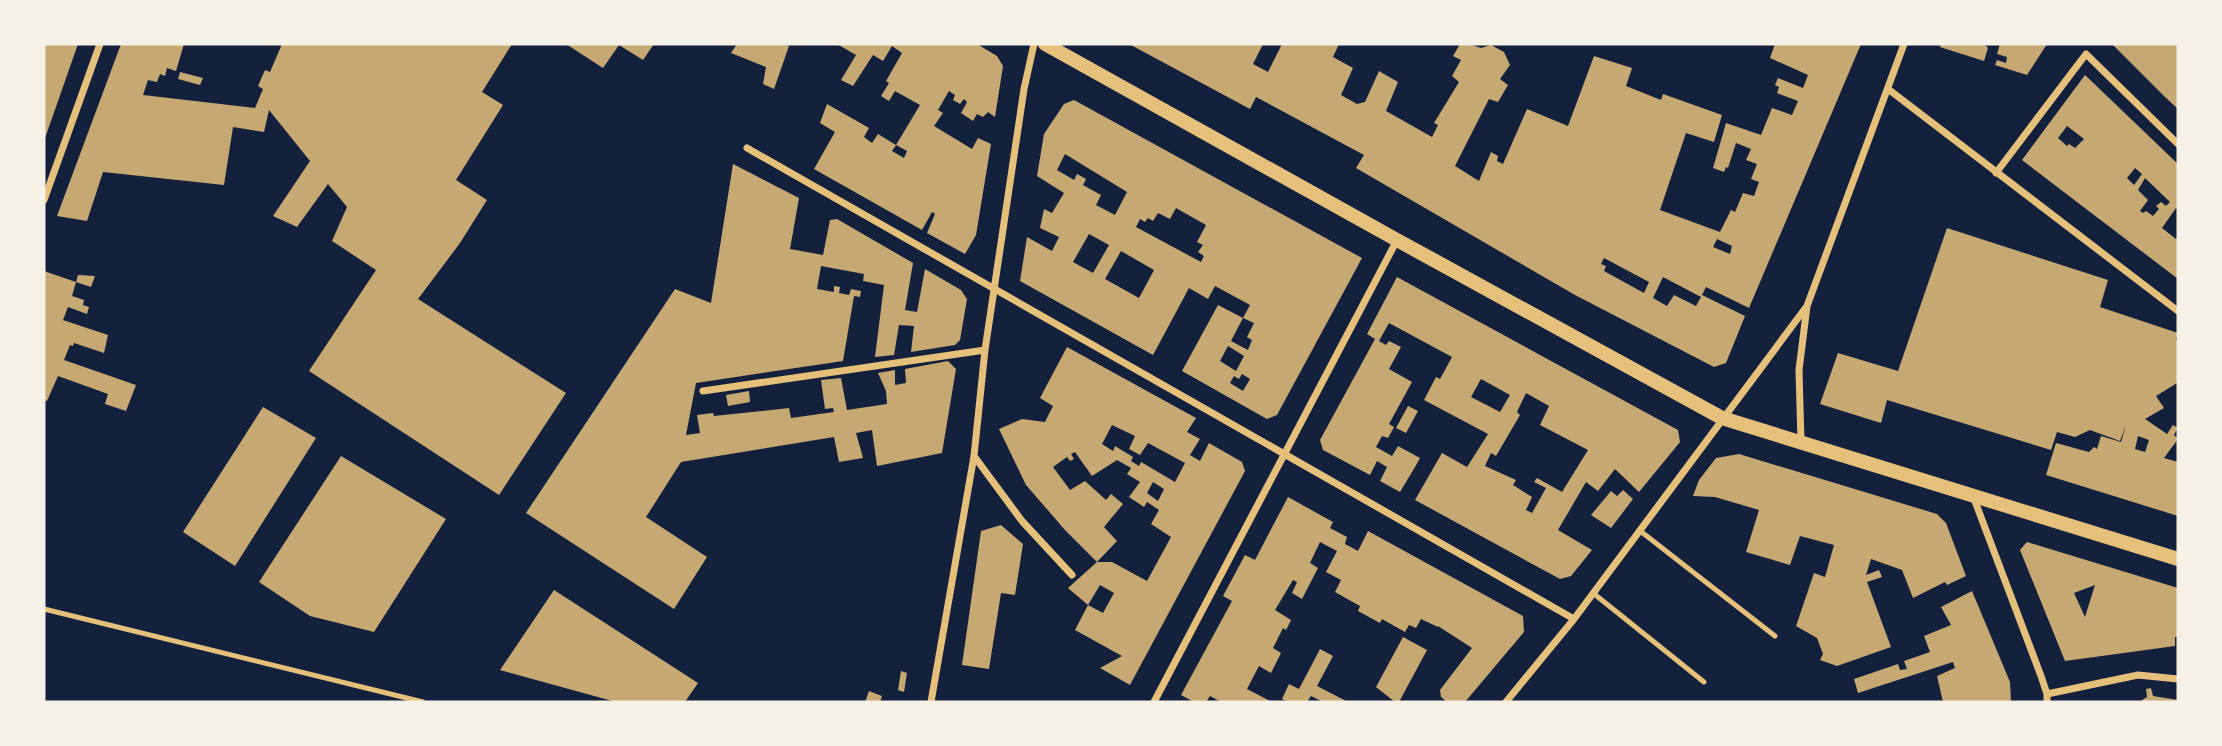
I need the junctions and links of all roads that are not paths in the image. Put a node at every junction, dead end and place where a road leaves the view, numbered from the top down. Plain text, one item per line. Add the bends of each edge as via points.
1 (100, 44) edge
2 (1034, 44) edge
3 (1045, 44) edge
4 (1904, 44) edge
5 (1888, 89) junction
6 (2178, 144) edge
7 (747, 148) dead end
8 (1996, 173) junction
9 (44, 200) edge
10 (1397, 240) junction
11 (995, 288) junction
12 (1807, 306) junction
13 (2178, 311) edge
14 (985, 350) junction
15 (703, 391) dead end
16 (1722, 418) junction
17 (1801, 442) junction
18 (1285, 453) junction
19 (974, 456) junction
20 (1973, 496) junction
21 (1639, 530) junction
22 (2178, 559) edge
23 (1072, 575) dead end
24 (1593, 593) junction
25 (44, 609) edge
26 (1574, 619) junction
27 (1774, 636) dead end
28 (2178, 679) edge
29 (1704, 682) dead end
30 (2047, 698) edge
31 (423, 702) edge
32 (930, 702) edge
33 (1154, 702) edge
34 (1506, 702) edge

1 - 9 street
2 - 11 street
3 - 10 main road
4 - 5 street
5 - 8 street
5 - 12 street
6 - 8 street via 2086,54
7 - 11 street
8 - 13 street
10 - 16 main road
10 - 18 street
11 - 14 street
11 - 18 street
12 - 16 street
12 - 17 street via 1799,370
14 - 15 street
14 - 19 street
16 - 17 main road
16 - 21 street
17 - 20 main road
18 - 26 street
18 - 33 street
19 - 23 street via 1022,521
19 - 32 street
20 - 22 main road
20 - 30 street
21 - 24 street
21 - 27 lane
24 - 26 street
24 - 29 lane
25 - 31 lane
26 - 34 street
28 - 30 street via 2138,675

